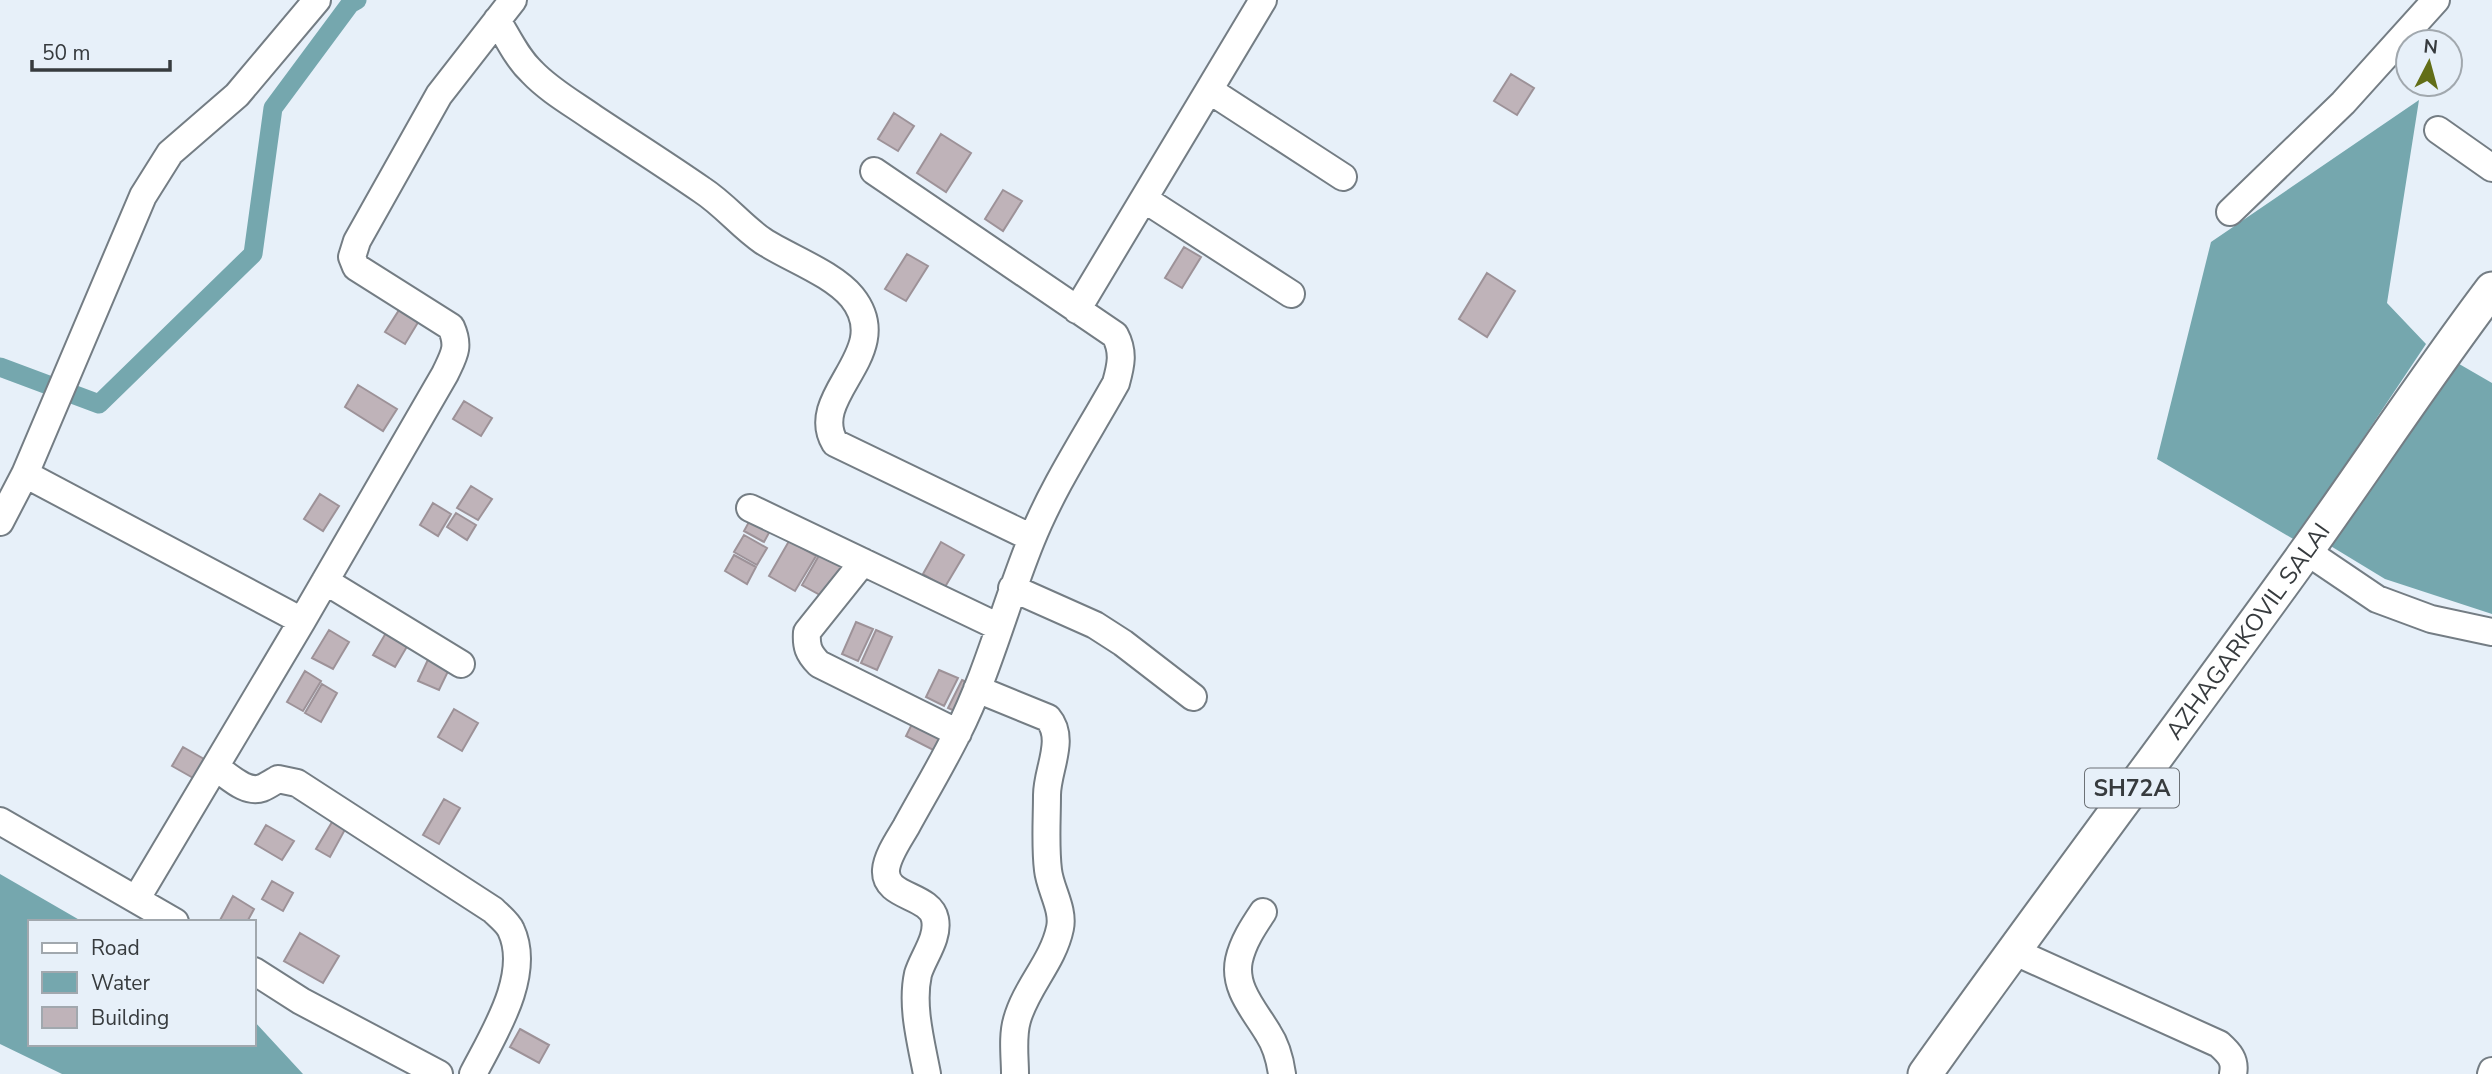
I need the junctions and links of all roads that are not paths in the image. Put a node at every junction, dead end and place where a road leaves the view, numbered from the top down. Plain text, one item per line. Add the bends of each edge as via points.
1 (317, 0) edge
2 (1263, 0) edge
3 (2436, 0) edge
4 (505, 10) edge
5 (1209, 90) junction
6 (2438, 130) dead end
7 (2492, 168) edge
8 (874, 171) dead end
9 (1343, 177) dead end
10 (1144, 198) junction
11 (2230, 212) dead end
12 (2492, 289) edge
13 (1291, 294) dead end
14 (1077, 310) junction
15 (25, 474) junction
16 (750, 508) dead end
17 (0, 522) edge
18 (1032, 538) junction
19 (2306, 551) junction
20 (863, 562) junction
21 (324, 581) junction
22 (1012, 587) junction
23 (302, 621) junction
24 (999, 627) junction
25 (2492, 632) edge
26 (461, 664) dead end
27 (977, 688) junction
28 (1193, 697) dead end
29 (957, 733) junction
30 (215, 767) junction
31 (0, 821) edge
32 (137, 898) junction
33 (1263, 912) dead end
34 (172, 920) edge
35 (2012, 951) junction
36 (256, 972) edge
37 (439, 1074) edge
38 (473, 1074) edge
39 (927, 1074) edge
40 (1016, 1074) edge
41 (1282, 1074) edge
42 (1925, 1074) edge
43 (2233, 1074) edge

1 - 15 street via 237,95 170,153 143,196
2 - 5 street
3 - 11 street via 2343,103
4 - 18 street via 519,57 532,73 720,202 764,242 851,295 863,314 865,331 860,355 830,417 829,433 835,443
4 - 21 street via 439,95 357,240 352,257 356,267 451,327 457,340 445,374
5 - 9 street
5 - 10 street
6 - 7 street
8 - 14 street
10 - 13 street
10 - 14 street
12 - 19 main road, AZHAGARKOVIL SALAI / SH72A
14 - 18 street via 1115,335 1122,363
15 - 17 street
15 - 23 street
16 - 20 street
18 - 22 street
19 - 25 street via 2377,598 2431,619
19 - 35 main road, AZHAGARKOVIL SALAI / SH72A
20 - 24 street
20 - 29 street via 807,632 810,655 819,664
21 - 23 street
21 - 26 street
22 - 24 street
22 - 28 street via 1095,625
23 - 30 street
24 - 27 street
27 - 29 street
27 - 40 street via 1048,718 1056,733 1048,772 1048,869 1061,923 1057,941 1016,1021
29 - 39 street via 886,871 897,890 928,906 936,923 917,987
30 - 32 street
30 - 38 street via 253,789 278,779 296,783 493,910 511,929 517,954 509,1004
31 - 32 street
32 - 34 street
33 - 41 street via 1238,963 1240,985 1270,1035
35 - 42 main road, AZHAGARKOVIL SALAI / SH72A
35 - 43 street via 2220,1044 2231,1054
36 - 37 street

